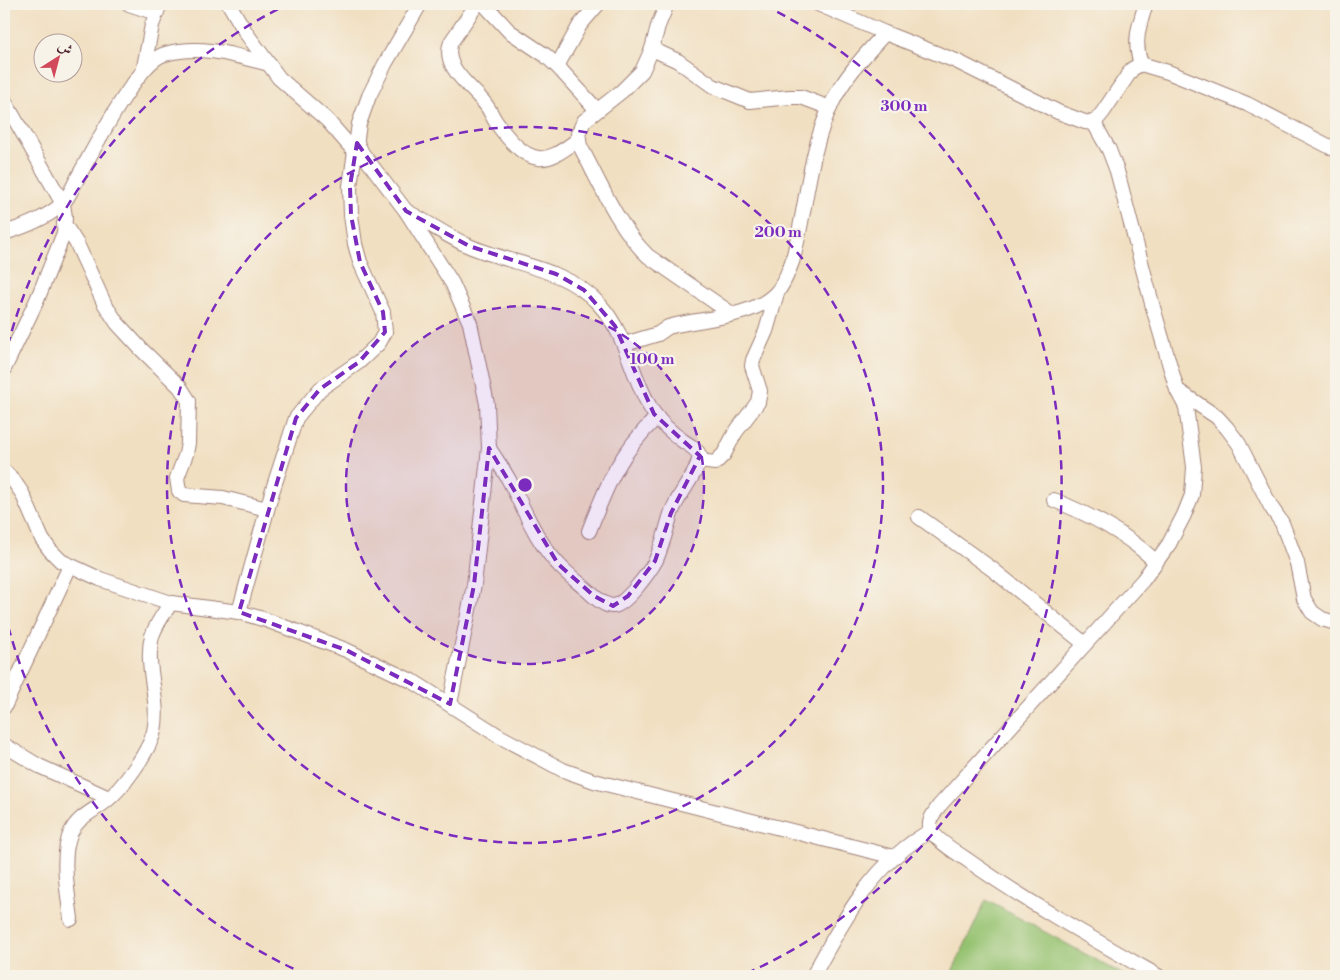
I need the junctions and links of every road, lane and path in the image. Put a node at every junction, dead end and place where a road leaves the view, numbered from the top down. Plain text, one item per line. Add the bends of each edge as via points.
1 (129, 4) edge
2 (229, 4) edge
3 (420, 4) edge
4 (478, 4) edge
5 (484, 4) edge
6 (598, 4) edge
7 (667, 4) edge
8 (818, 4) edge
9 (1146, 4) edge
10 (158, 8) edge
11 (885, 33) junction
12 (652, 49) junction
13 (269, 64) junction
14 (1141, 64) junction
15 (557, 66) junction
16 (144, 68) junction
17 (4, 100) edge
18 (830, 108) junction
19 (597, 110) junction
20 (1094, 123) junction
21 (579, 139) junction
22 (356, 148) junction
23 (1336, 150) edge
24 (63, 204) junction
25 (406, 211) junction
26 (4, 220) edge
27 (64, 224) junction
28 (22, 228) junction
29 (4, 233) edge
30 (777, 293) junction
31 (732, 314) junction
32 (625, 344) junction
33 (4, 369) edge
34 (1177, 390) junction
35 (657, 417) junction
36 (489, 448) junction
37 (699, 461) junction
38 (4, 471) edge
39 (1054, 500) dead end
40 (267, 510) junction
41 (919, 517) dead end
42 (589, 531) dead end
43 (1156, 562) junction
44 (70, 566) junction
45 (171, 603) junction
46 (239, 612) junction
47 (1336, 623) edge
48 (1085, 644) junction
49 (450, 704) junction
50 (4, 707) edge
51 (4, 745) edge
52 (109, 798) junction
53 (931, 831) junction
54 (894, 857) junction
55 (71, 919) dead end
56 (814, 976) edge
57 (1158, 976) edge

1 - 10 street
2 - 13 street
3 - 22 street via 369,96 359,124
4 - 21 street via 450,42 450,58 458,74 526,154 548,158
5 - 15 street via 509,30
6 - 15 street via 580,26
7 - 12 street
8 - 11 street
9 - 14 street via 1136,50
10 - 16 street
11 - 18 street via 850,72
11 - 20 street via 956,61 1058,112
12 - 18 street via 678,61 713,86 750,101 790,96
12 - 19 street via 642,71
13 - 16 street via 216,50 196,49 162,54
13 - 22 street via 279,78
14 - 20 street via 1132,69
14 - 23 street via 1247,104
15 - 19 street
16 - 24 street via 129,88
17 - 24 street
18 - 30 street via 814,158 792,262
19 - 21 street via 584,122
20 - 34 street via 1117,171
21 - 31 street via 600,184 636,245
22 - 25 street
22 - 40 street via 350,186 355,244 384,312 385,332 379,343 358,362 320,389 296,418
24 - 27 street
24 - 28 street
25 - 32 street via 469,246 570,281 600,304
25 - 36 street via 452,283 470,323 487,404
26 - 28 street
27 - 33 street via 64,233 37,300
27 - 40 street via 117,323 180,387 189,401 188,443 177,478 179,491 184,495 223,498
28 - 29 street
30 - 31 street via 752,309
30 - 37 street via 753,360 760,391 758,402 720,460 715,463
31 - 32 street via 676,324 658,334
32 - 35 street via 645,397
34 - 43 street via 1186,407 1194,467 1192,495 1169,544
34 - 47 street via 1216,417 1239,444 1282,522 1298,563 1304,599 1312,612
35 - 37 street via 699,453
35 - 42 street via 638,435 620,460
36 - 37 street via 525,514 558,564 594,596 613,606 628,596 655,561 671,513
36 - 49 street via 474,585
38 - 44 street via 22,493 42,539 61,561
39 - 43 street via 1111,527
40 - 46 street
41 - 48 street via 992,569
43 - 48 street
44 - 45 street via 100,580
44 - 50 street
45 - 46 street
45 - 52 street via 152,637 154,731 147,752
46 - 49 street via 346,650 393,671
48 - 53 street via 939,806 932,817
49 - 54 street via 499,736 563,770 594,781
51 - 52 street via 39,766
52 - 55 street via 81,818 71,832 66,859
53 - 54 street
53 - 57 street via 1005,885
54 - 56 street via 863,892

